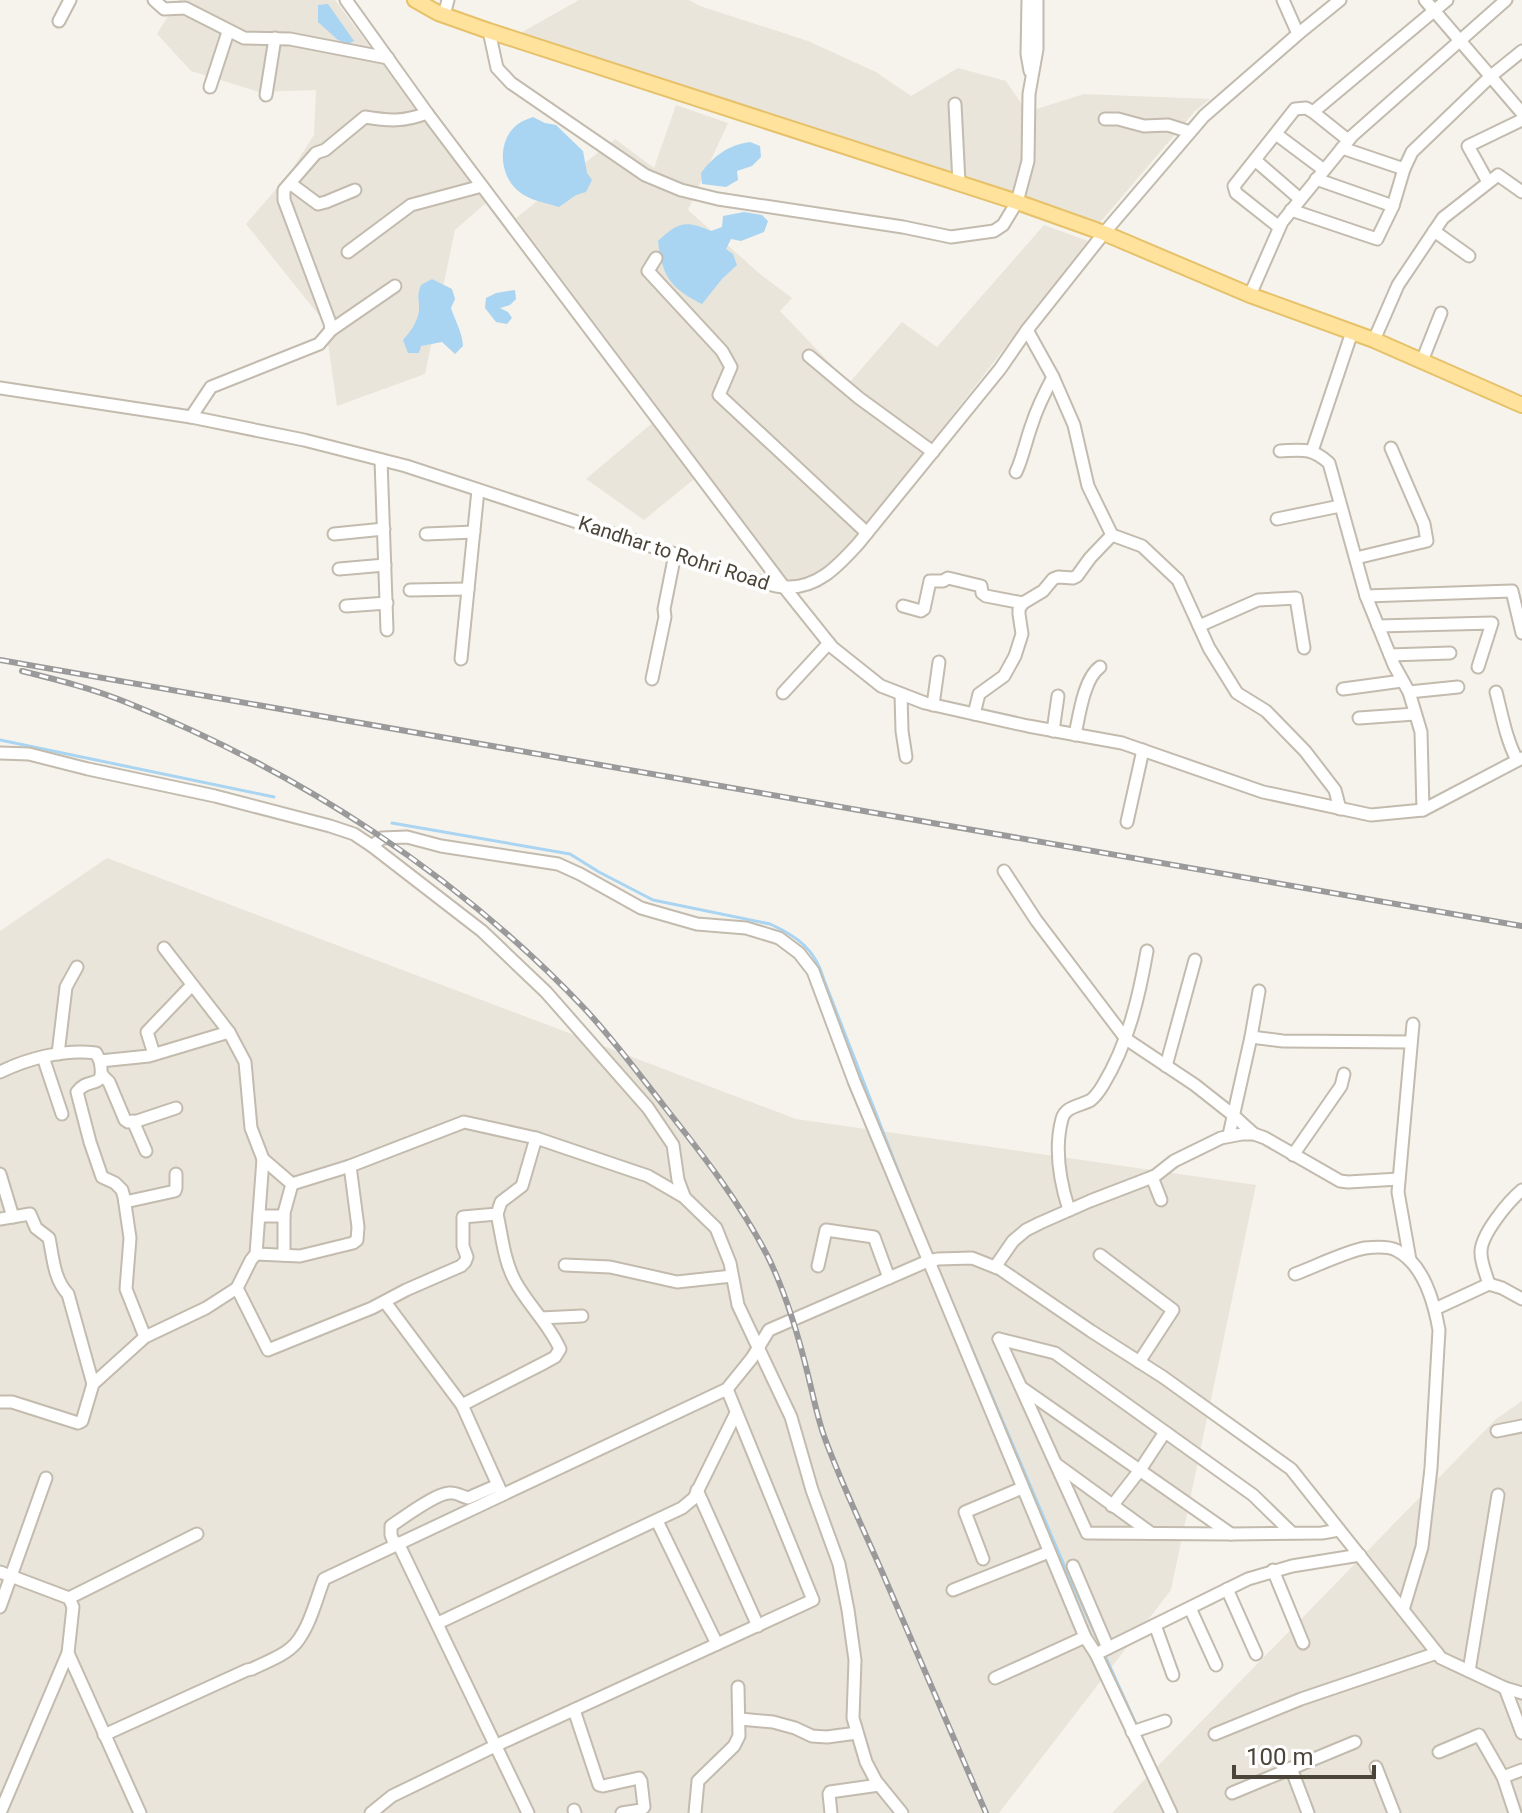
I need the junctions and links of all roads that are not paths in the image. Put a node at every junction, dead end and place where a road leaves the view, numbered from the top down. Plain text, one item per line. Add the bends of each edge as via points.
1 (70, 0) edge
2 (154, 0) edge
3 (346, 0) edge
4 (415, 0) edge
5 (448, 0) edge
6 (1028, 0) edge
7 (1037, 0) edge
8 (1283, 0) edge
9 (1340, 0) edge
10 (1425, 0) edge
11 (1447, 0) edge
12 (1506, 0) edge
13 (1435, 11) junction
14 (444, 15) junction
15 (59, 21) dead end
16 (489, 31) junction
17 (228, 32) junction
18 (1298, 34) junction
19 (275, 38) junction
20 (1461, 40) junction
21 (1522, 51) edge
22 (388, 58) junction
23 (1491, 76) junction
24 (1031, 80) junction
25 (210, 87) dead end
26 (266, 95) dead end
27 (955, 104) dead end
28 (1520, 105) edge
29 (1313, 112) junction
30 (427, 113) junction
31 (1105, 119) dead end
32 (1522, 120) edge
33 (1190, 132) junction
34 (1276, 134) junction
35 (1345, 144) junction
36 (1255, 160) junction
37 (1404, 169) junction
38 (1320, 174) junction
39 (1488, 182) junction
40 (959, 183) junction
41 (291, 184) junction
42 (482, 186) junction
43 (355, 190) dead end
44 (1522, 192) edge
45 (1300, 199) junction
46 (1017, 202) junction
47 (1393, 206) junction
48 (1291, 210) junction
49 (1279, 227) junction
50 (1434, 231) junction
51 (1104, 233) junction
52 (348, 252) dead end
53 (1469, 256) dead end
54 (656, 258) dead end
55 (395, 286) dead end
56 (1250, 295) junction
57 (1441, 313) dead end
58 (331, 330) junction
59 (1027, 330) junction
60 (1352, 332) junction
61 (1374, 340) junction
62 (809, 356) dead end
63 (1422, 361) junction
64 (1053, 377) junction
65 (0, 388) edge
66 (1521, 402) edge
67 (191, 417) junction
68 (1391, 448) dead end
69 (1280, 451) dead end
70 (1312, 451) junction
71 (933, 452) junction
72 (381, 460) junction
73 (1016, 472) dead end
74 (478, 490) junction
75 (1340, 506) junction
76 (1277, 519) dead end
77 (384, 529) junction
78 (474, 532) junction
79 (867, 533) junction
80 (334, 534) dead end
81 (426, 534) dead end
82 (1112, 535) junction
83 (675, 554) junction
84 (1356, 558) junction
85 (385, 565) junction
86 (339, 569) dead end
87 (784, 587) junction
88 (468, 589) junction
89 (410, 590) dead end
90 (1366, 596) junction
91 (387, 603) junction
92 (1023, 603) junction
93 (346, 606) dead end
94 (903, 606) dead end
95 (1199, 626) junction
96 (1378, 626) junction
97 (387, 630) dead end
98 (1522, 633) edge
99 (829, 643) junction
100 (1304, 648) dead end
101 (1450, 653) dead end
102 (1390, 655) junction
103 (461, 659) dead end
104 (939, 662) dead end
105 (1100, 667) dead end
106 (1478, 667) dead end
107 (652, 679) dead end
108 (1406, 686) junction
109 (1458, 687) dead end
110 (1343, 689) dead end
111 (1496, 692) dead end
112 (783, 693) dead end
113 (901, 694) junction
114 (1058, 696) dead end
115 (933, 705) junction
116 (974, 714) junction
117 (1415, 714) junction
118 (1359, 718) dead end
119 (1053, 731) junction
120 (1075, 735) junction
121 (1143, 750) junction
122 (0, 753) edge
123 (906, 757) dead end
124 (1520, 759) edge
125 (1340, 809) junction
126 (1423, 810) junction
127 (1127, 822) dead end
128 (372, 846) junction
129 (1004, 871) dead end
130 (164, 948) dead end
131 (1147, 951) dead end
132 (1195, 960) dead end
133 (77, 967) dead end
134 (192, 985) junction
135 (1259, 991) dead end
136 (1413, 1024) dead end
137 (229, 1032) junction
138 (1251, 1037) junction
139 (1126, 1039) junction
140 (1411, 1042) junction
141 (58, 1054) junction
142 (154, 1054) junction
143 (43, 1057) junction
144 (100, 1061) junction
145 (1166, 1066) junction
146 (0, 1072) edge
147 (1344, 1074) dead end
148 (102, 1075) junction
149 (176, 1108) dead end
150 (62, 1114) dead end
151 (1233, 1115) junction
152 (134, 1122) junction
153 (1254, 1134) junction
154 (1229, 1135) junction
155 (536, 1138) junction
156 (146, 1151) dead end
157 (1293, 1155) junction
158 (263, 1159) junction
159 (350, 1166) junction
160 (0, 1174) edge
161 (176, 1174) dead end
162 (1152, 1177) junction
163 (1399, 1179) junction
164 (292, 1184) junction
165 (1522, 1190) edge
166 (684, 1197) junction
167 (1161, 1200) dead end
168 (125, 1202) junction
169 (1069, 1210) junction
170 (497, 1214) junction
171 (259, 1216) junction
172 (284, 1216) junction
173 (13, 1217) junction
174 (0, 1219) edge
175 (256, 1254) junction
176 (284, 1255) junction
177 (1100, 1255) dead end
178 (933, 1260) junction
179 (1410, 1260) junction
180 (565, 1265) dead end
181 (818, 1266) dead end
182 (995, 1267) junction
183 (1295, 1274) dead end
184 (732, 1276) junction
185 (889, 1278) junction
186 (1489, 1284) junction
187 (237, 1288) junction
188 (1522, 1299) edge
189 (385, 1302) junction
190 (1435, 1309) junction
191 (582, 1316) dead end
192 (541, 1318) junction
193 (145, 1337) junction
194 (758, 1348) junction
195 (1139, 1362) junction
196 (93, 1384) junction
197 (1020, 1386) junction
198 (727, 1389) junction
199 (0, 1402) edge
200 (462, 1405) junction
201 (736, 1413) junction
202 (1522, 1426) edge
203 (1497, 1431) dead end
204 (1165, 1432) junction
205 (1055, 1464) junction
206 (1140, 1470) junction
207 (46, 1478) dead end
208 (1022, 1488) junction
209 (500, 1490) junction
210 (697, 1490) junction
211 (1498, 1495) dead end
212 (1112, 1506) junction
213 (657, 1521) junction
214 (1339, 1530) junction
215 (1291, 1532) junction
216 (1151, 1533) junction
217 (197, 1534) dead end
218 (1232, 1534) junction
219 (397, 1544) junction
220 (1049, 1552) junction
221 (1360, 1555) junction
222 (983, 1559) dead end
223 (1073, 1566) dead end
224 (1273, 1570) junction
225 (6, 1574) edge
226 (1227, 1589) junction
227 (953, 1590) dead end
228 (69, 1598) junction
229 (0, 1607) edge
230 (1190, 1608) junction
231 (1403, 1610) junction
232 (438, 1623) junction
233 (1155, 1625) junction
234 (758, 1626) junction
235 (1085, 1637) junction
236 (1303, 1643) dead end
237 (717, 1644) junction
238 (1102, 1651) junction
239 (68, 1653) junction
240 (1437, 1653) junction
241 (1256, 1654) dead end
242 (1216, 1665) dead end
243 (1469, 1671) junction
244 (1173, 1675) dead end
245 (995, 1678) dead end
246 (738, 1687) dead end
247 (1505, 1688) junction
248 (1522, 1693) edge
249 (574, 1710) junction
250 (740, 1719) junction
251 (1165, 1721) dead end
252 (1136, 1731) junction
253 (857, 1733) junction
254 (1522, 1733) edge
255 (1215, 1734) dead end
256 (104, 1735) junction
257 (1355, 1742) dead end
258 (497, 1745) junction
259 (1439, 1752) dead end
260 (1376, 1767) dead end
261 (1291, 1768) junction
262 (1522, 1770) edge
263 (1503, 1777) junction
264 (879, 1785) junction
265 (1232, 1793) dead end
266 (0, 1813) edge
267 (140, 1813) edge
268 (371, 1813) edge
269 (528, 1813) edge
270 (622, 1813) edge
271 (695, 1813) edge
272 (831, 1813) edge
273 (902, 1813) edge
274 (1171, 1813) edge
275 (1308, 1813) edge
276 (1394, 1813) edge
277 (1515, 1813) edge

1 - 15 street
2 - 17 street via 164,9 185,8
3 - 22 street
4 - 14 main road
5 - 14 street
6 - 24 street
7 - 24 street
8 - 18 street
9 - 18 street, Kandhar to Rohri Road
10 - 13 street
11 - 13 street
12 - 20 street
13 - 20 street
13 - 29 street
14 - 16 main road
16 - 40 main road
16 - 46 street via 497,68 511,83 645,175 681,190 951,237 994,231
17 - 19 street
17 - 25 street
18 - 33 street, Kandhar to Rohri Road
19 - 22 street
19 - 26 street
20 - 23 street
20 - 35 street
21 - 23 street
22 - 30 street
23 - 28 street
23 - 37 street via 1412,152
24 - 46 street via 1028,161
27 - 40 street
29 - 34 street via 1295,109
29 - 35 street
30 - 41 street via 409,120 365,117 316,153
30 - 42 street
31 - 33 street
32 - 39 street via 1468,146
33 - 51 street, Kandhar to Rohri Road
34 - 36 street
34 - 38 street
35 - 37 street
35 - 38 street
36 - 45 street
36 - 49 street via 1234,190
37 - 47 street
38 - 45 street
38 - 47 street
39 - 44 street via 1498,175
39 - 50 street
40 - 46 main road
41 - 43 street via 318,204
41 - 58 street via 284,190 284,200
42 - 52 street via 411,205
42 - 87 street
45 - 48 street
46 - 51 main road
47 - 48 street via 1377,239
48 - 49 street
49 - 56 street
50 - 53 street
50 - 61 street via 1398,285
51 - 56 main road
51 - 59 street, Kandhar to Rohri Road
54 - 79 street via 648,271 731,367 719,395
55 - 58 street
56 - 60 main road
57 - 63 street
58 - 67 street via 319,344 211,387
59 - 64 street
59 - 71 street, Kandhar to Rohri Road
60 - 61 main road
60 - 70 street
61 - 63 main road
62 - 71 street
63 - 66 main road
64 - 73 street
64 - 82 street via 1074,425 1088,486
65 - 67 street, Kandhar to Rohri Road
67 - 72 street, Kandhar to Rohri Road
68 - 84 street via 1427,541
69 - 70 street
70 - 75 street via 1329,463
71 - 79 street, Kandhar to Rohri Road
72 - 74 street, Kandhar to Rohri Road
72 - 77 street
74 - 78 street
74 - 83 street, Kandhar to Rohri Road
75 - 76 street
75 - 84 street
77 - 80 street
77 - 85 street
78 - 81 street
78 - 88 street
79 - 87 street, Kandhar to Rohri Road via 835,570 811,584
82 - 92 street via 1077,576 1053,579
82 - 95 street via 1142,546 1178,580
83 - 87 street, Kandhar to Rohri Road
83 - 107 street
84 - 90 street
85 - 86 street
85 - 91 street
87 - 99 street
88 - 89 street
88 - 103 street
90 - 96 street
90 - 98 street via 1512,591
91 - 93 street
91 - 97 street
92 - 94 street via 986,596 981,586 948,578 930,581 921,611
92 - 116 street via 1015,656 1004,676 979,694
95 - 100 street via 1258,600 1296,598
95 - 125 street via 1237,693 1266,711 1305,751 1335,790
96 - 102 street
96 - 106 street via 1492,623
99 - 112 street
99 - 113 street via 881,686
101 - 102 street
102 - 108 street
104 - 115 street
105 - 120 street via 1086,689
108 - 109 street
108 - 110 street
108 - 117 street
111 - 124 street via 1511,749
113 - 115 street
113 - 123 street
114 - 119 street
115 - 116 street
116 - 119 street
117 - 118 street
117 - 126 street via 1421,732
119 - 120 street
120 - 121 street
121 - 125 street via 1263,792
121 - 127 street
122 - 128 street via 29,754 215,796 330,826
124 - 126 street
125 - 126 street via 1371,815
128 - 166 street via 482,931 546,992 648,1108 673,1145
128 - 178 street via 382,838 407,837 558,864 641,908 779,938 813,971 854,1081
129 - 139 street
130 - 134 street
131 - 139 street
132 - 145 street
133 - 141 street via 66,987
134 - 137 street
134 - 142 street via 147,1032
135 - 138 street
136 - 140 street
137 - 142 street
137 - 158 street via 245,1062 251,1128
138 - 140 street
138 - 151 street
139 - 145 street
139 - 169 street via 1094,1098 1062,1116 1060,1173
140 - 163 street
141 - 143 street
141 - 144 street via 92,1052
142 - 144 street
143 - 146 street
143 - 150 street
144 - 148 street
145 - 151 street
147 - 157 street
148 - 152 street via 125,1120
148 - 168 street via 77,1092 102,1177 122,1190
149 - 152 street
151 - 153 street
151 - 154 street
152 - 156 street
153 - 154 street
153 - 157 street
154 - 162 street
155 - 159 street via 464,1122
155 - 166 street via 648,1176
155 - 170 street via 522,1186 501,1202
157 - 163 street via 1340,1181
158 - 164 street
158 - 171 street
159 - 164 street
159 - 176 street via 357,1240 300,1256
160 - 173 street
161 - 168 street via 175,1191
162 - 167 street
162 - 169 street
163 - 179 street
164 - 172 street
165 - 186 street via 1510,1200 1481,1248
166 - 184 street via 716,1228
168 - 193 street via 130,1238 126,1289
169 - 182 street via 1026,1230
170 - 189 street via 463,1217 467,1257 461,1266
170 - 192 street via 515,1281
171 - 172 street
171 - 175 street
172 - 176 street
173 - 174 street
173 - 196 street via 30,1214 49,1238
175 - 176 street
175 - 187 street
177 - 195 street via 1173,1310
178 - 182 street via 972,1258
178 - 185 street
178 - 208 street
179 - 183 street via 1388,1247 1362,1248
179 - 190 street
180 - 184 street via 610,1267 677,1282
181 - 185 street via 826,1230 874,1237
182 - 195 street
184 - 194 street via 738,1305
185 - 194 street via 769,1330
186 - 188 street
186 - 190 street
187 - 189 street via 268,1350
187 - 193 street
189 - 200 street
190 - 231 street via 1439,1330 1431,1468 1422,1547
191 - 192 street
192 - 200 street via 560,1349 555,1357
193 - 196 street
194 - 198 street
194 - 253 street via 791,1417 839,1564 855,1660
195 - 214 street via 1291,1469
196 - 199 street via 78,1423
197 - 204 street via 999,1339 1055,1353
197 - 205 street
197 - 206 street
198 - 201 street
198 - 209 street
200 - 209 street
201 - 210 street
201 - 234 street via 813,1600
202 - 203 street
204 - 206 street
204 - 215 street via 1253,1495
205 - 212 street
205 - 216 street via 1087,1533
206 - 212 street
206 - 218 street
207 - 225 street
208 - 220 street
208 - 222 street via 965,1512
209 - 219 street
209 - 219 street via 468,1498 446,1493 391,1526
210 - 213 street via 682,1508
210 - 234 street
211 - 243 street
212 - 216 street
213 - 232 street
213 - 237 street
214 - 215 street
214 - 221 street
215 - 218 street
216 - 218 street
217 - 228 street
219 - 232 street
219 - 256 street via 324,1579 305,1628 287,1651
220 - 227 street
220 - 235 street
221 - 224 street
221 - 231 street
223 - 238 street
224 - 226 street
224 - 236 street
225 - 228 street
225 - 229 street
226 - 230 street
226 - 241 street
228 - 239 street via 73,1607
230 - 233 street
230 - 242 street
231 - 240 street
232 - 258 street
233 - 238 street
233 - 244 street
234 - 237 street
235 - 238 street
235 - 245 street
237 - 249 street
238 - 252 street
239 - 256 street
239 - 266 street
240 - 243 street
240 - 255 street
243 - 247 street
246 - 250 street
247 - 248 street
247 - 254 street
249 - 258 street
249 - 270 street via 599,1785 641,1781 644,1807
250 - 253 street via 773,1722 812,1736
250 - 271 street via 734,1746 698,1781
251 - 252 street
252 - 274 street
253 - 264 street
256 - 267 street
257 - 261 street
258 - 268 street via 392,1796
258 - 269 street
259 - 263 street via 1479,1735
260 - 276 street
261 - 265 street
261 - 275 street
262 - 263 street
263 - 277 street
264 - 272 street via 830,1792
264 - 273 street

